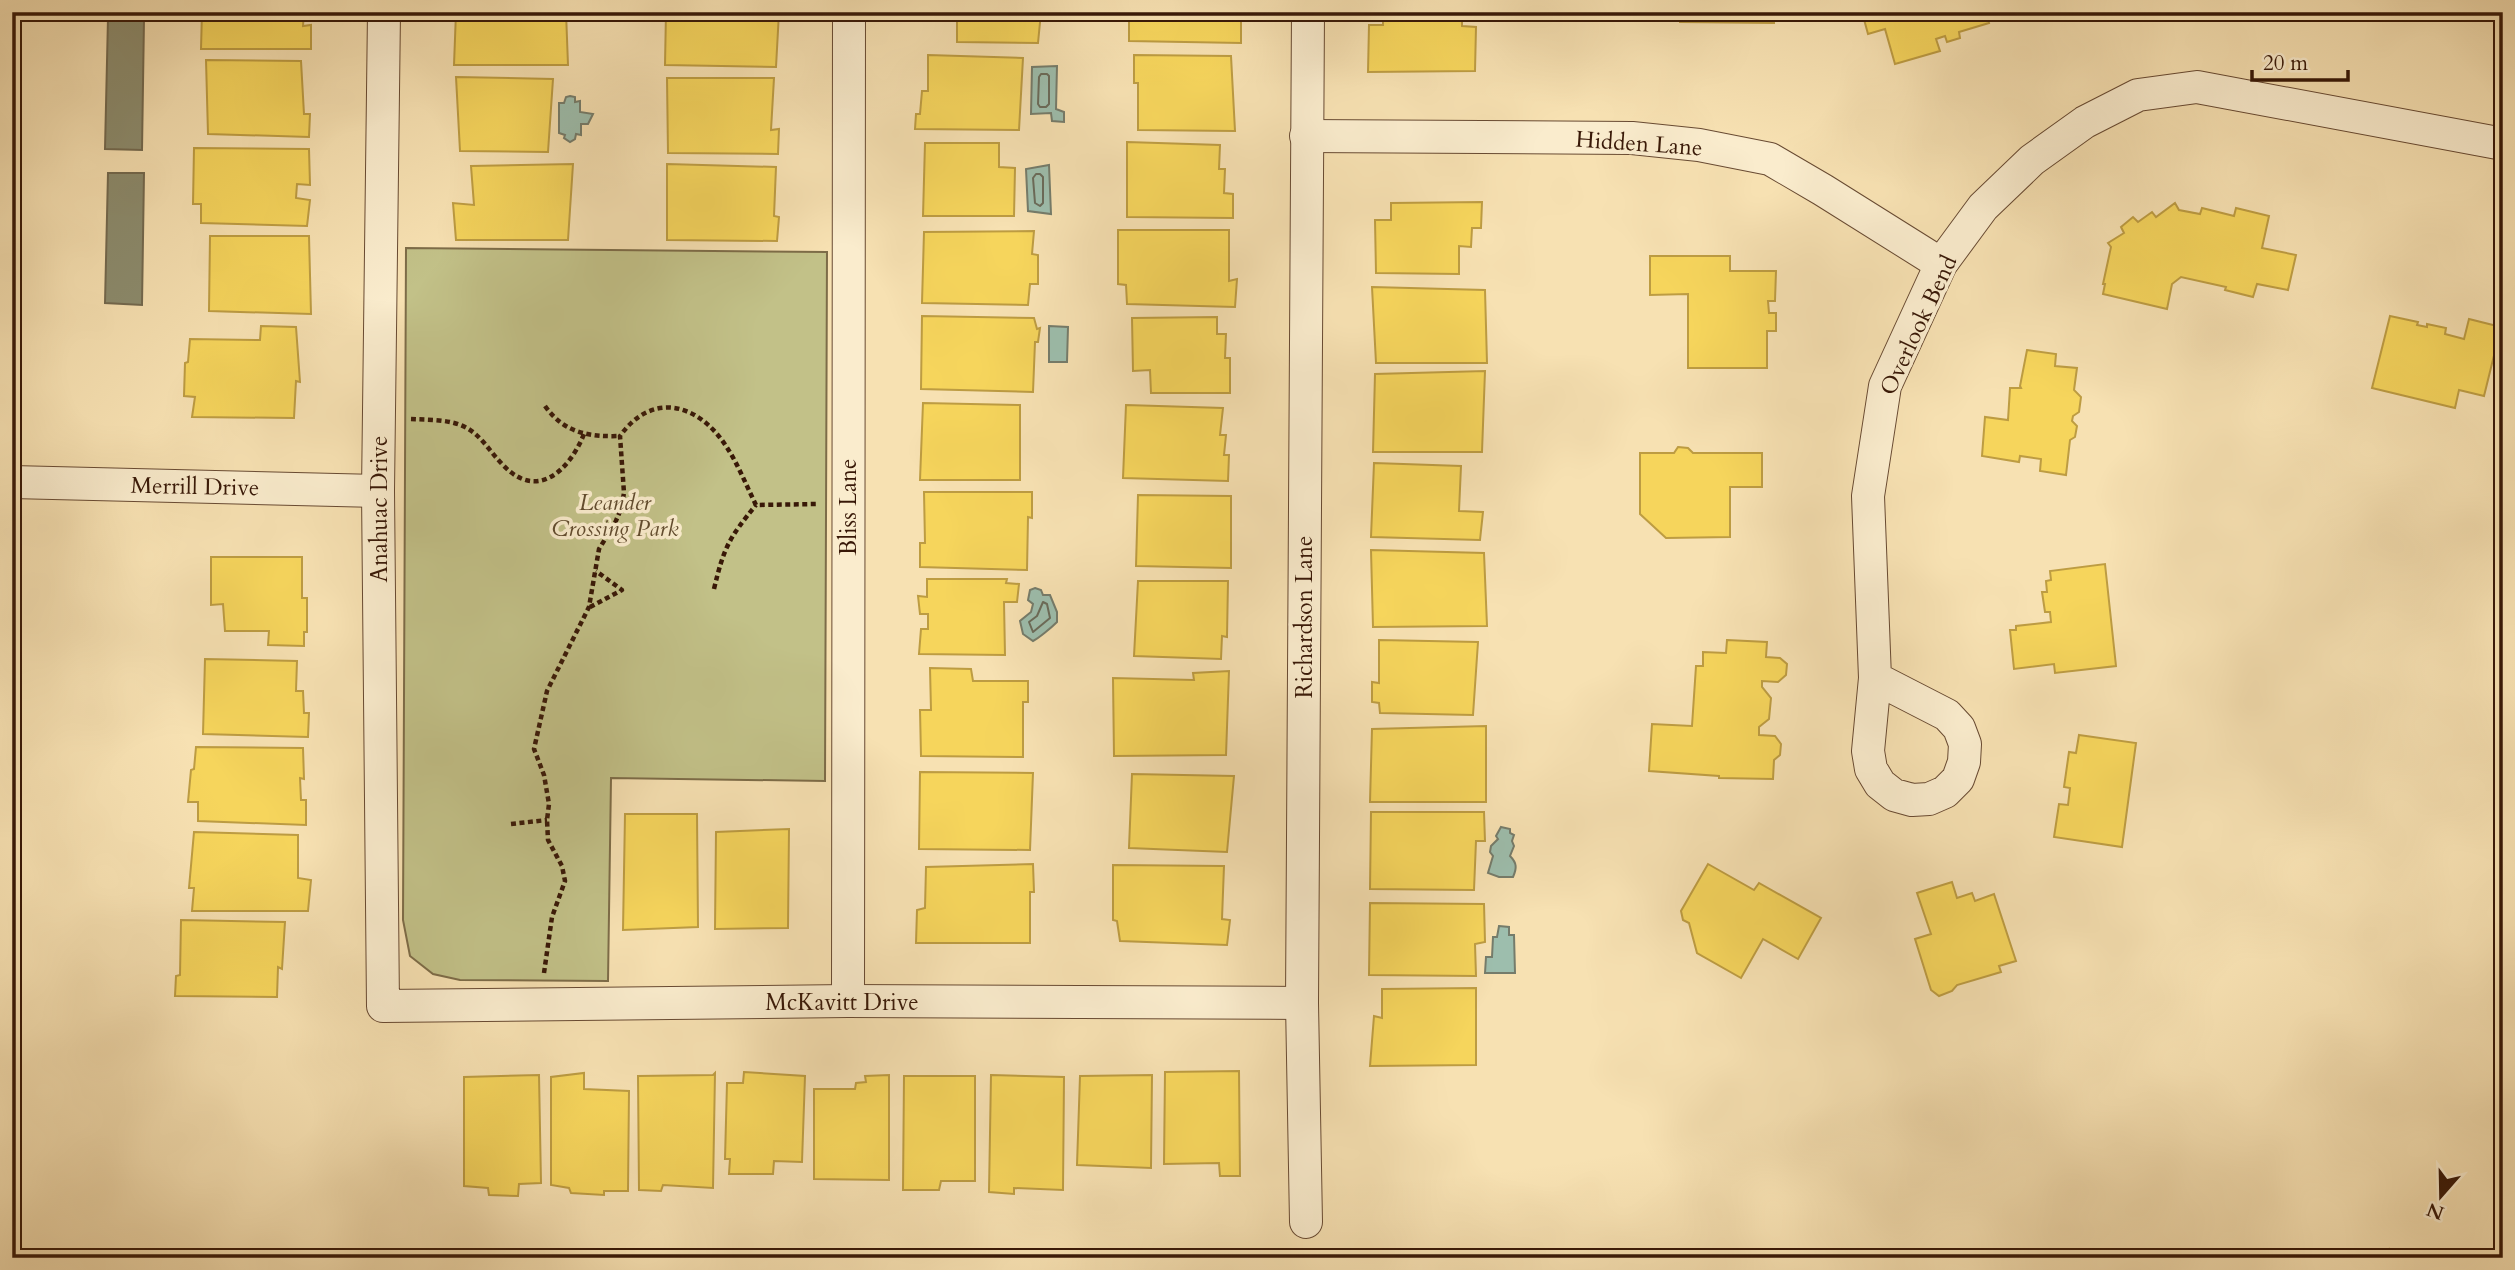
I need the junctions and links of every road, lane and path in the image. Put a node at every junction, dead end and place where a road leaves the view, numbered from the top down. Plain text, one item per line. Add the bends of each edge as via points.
1 (384, 12) edge
2 (849, 12) edge
3 (1307, 12) edge
4 (1307, 136) junction
5 (2503, 144) edge
6 (1941, 264) junction
7 (545, 406) dead end
8 (411, 419) dead end
9 (584, 434) junction
10 (620, 436) junction
11 (12, 482) edge
12 (378, 491) junction
13 (818, 504) dead end
14 (756, 505) junction
15 (596, 570) junction
16 (714, 589) dead end
17 (589, 607) junction
18 (1875, 678) dead end
19 (547, 820) junction
20 (511, 824) dead end
21 (544, 973) dead end
22 (848, 1001) junction
23 (1301, 1003) junction
24 (383, 1006) joint
25 (1306, 1222) dead end

1 - 12 street, Anahuac Drive
2 - 22 street, Bliss Lane
3 - 4 street, Richardson Lane
4 - 6 street, Hidden Lane via 1632,138 1770,159
4 - 23 street, Richardson Lane
5 - 6 street, Overlook Bend via 2197,87 2138,95 2085,122 2032,160 1983,207
6 - 18 street, Overlook Bend via 1885,386 1868,496
7 - 9 path via 561,425
8 - 9 path via 465,427 504,466 527,480 544,480 560,472
9 - 10 path
10 - 14 path via 631,421 659,407 691,413 705,421 726,446
10 - 15 path via 624,493 615,523 599,549
11 - 12 street, Merrill Drive
12 - 24 street, Anahuac Drive
13 - 14 path
14 - 16 path via 730,537
15 - 17 path
15 - 17 path via 622,590
17 - 19 path via 547,691 539,720 534,749 544,775
19 - 20 path
19 - 21 path via 548,840 565,881 552,917
22 - 23 street, McKavitt Drive
22 - 24 street, McKavitt Drive
23 - 25 street, Richardson Lane

